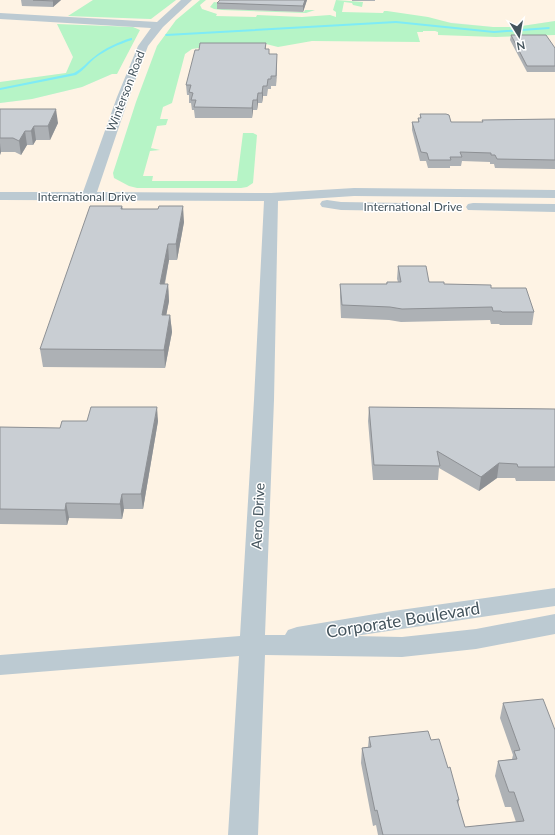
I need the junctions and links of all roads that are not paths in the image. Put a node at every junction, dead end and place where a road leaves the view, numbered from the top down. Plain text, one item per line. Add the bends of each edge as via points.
1 (187, 0) edge
2 (0, 16) edge
3 (160, 25) junction
4 (555, 194) edge
5 (0, 196) edge
6 (88, 197) junction
7 (271, 198) junction
8 (555, 208) edge
9 (555, 597) edge
10 (555, 624) edge
11 (252, 645) junction
12 (0, 665) edge
13 (243, 835) edge

1 - 3 street, Winterson Road
2 - 3 street
3 - 6 street, Winterson Road via 149,36 139,57
4 - 7 street, International Drive via 354,192
5 - 6 street, International Drive
6 - 7 street, International Drive
7 - 8 street, International Drive via 342,206
7 - 11 street, Aero Drive
9 - 11 street, Corporate Boulevard via 393,620
10 - 11 street, Corporate Boulevard via 476,639 402,647
11 - 12 street, Corporate Boulevard
11 - 13 street, Aero Drive

